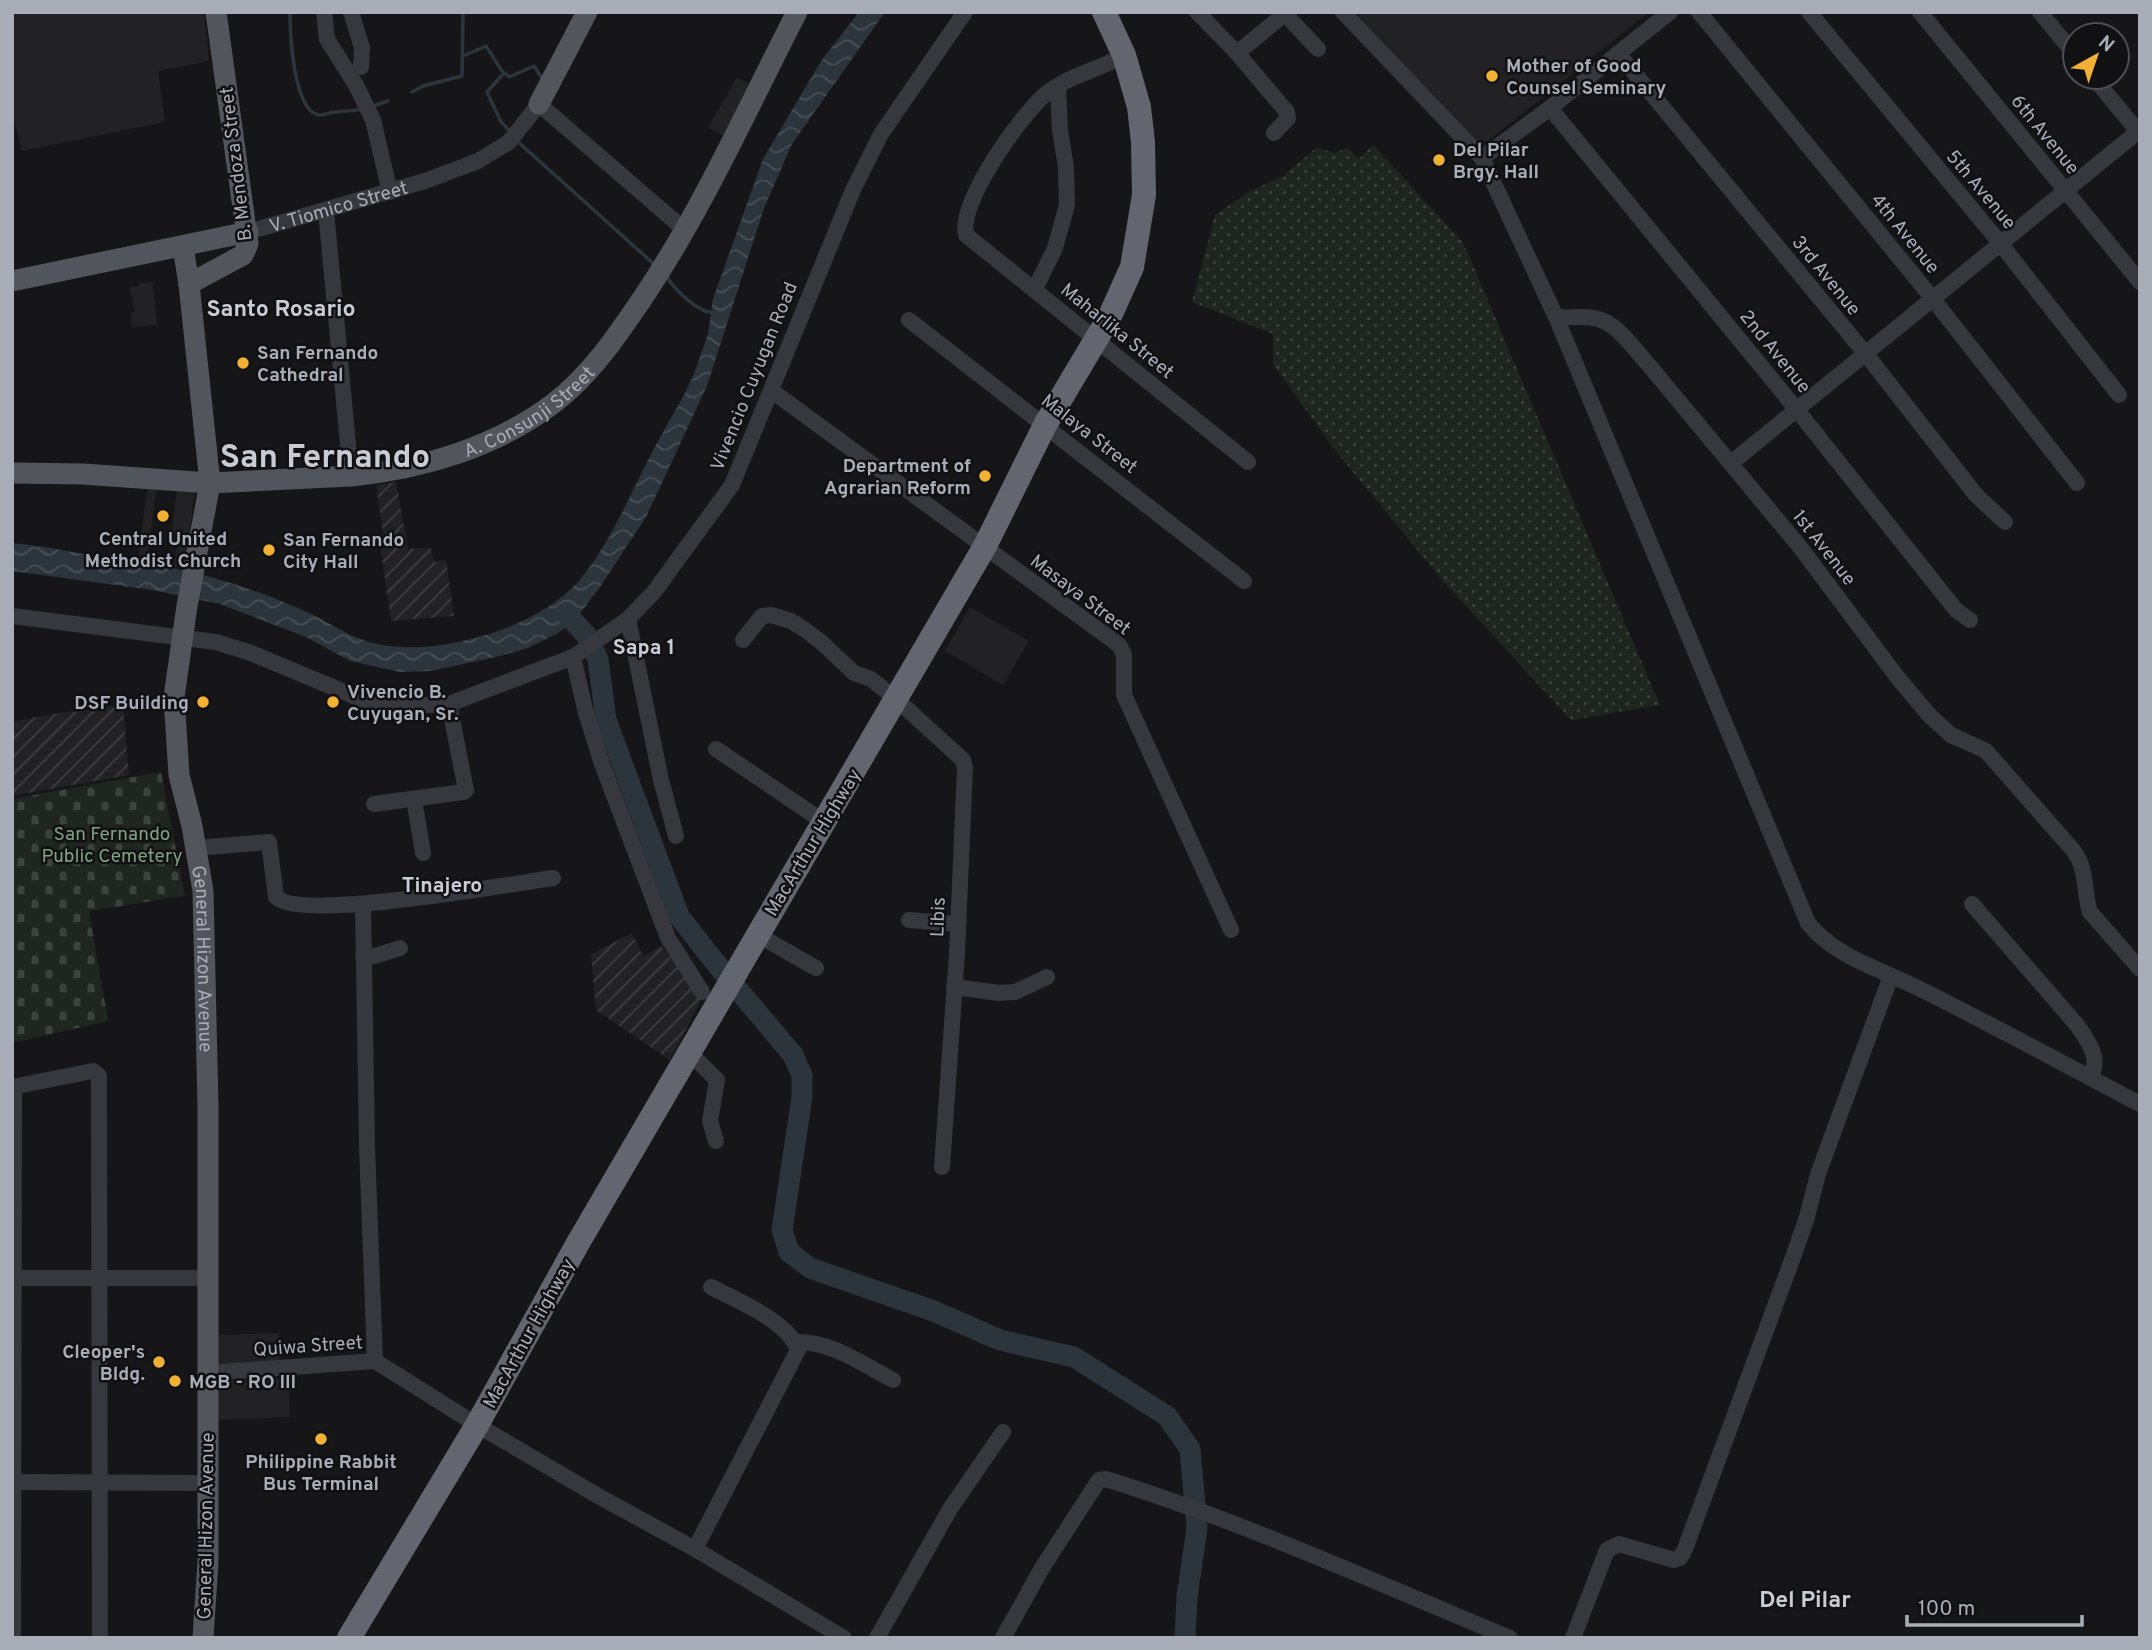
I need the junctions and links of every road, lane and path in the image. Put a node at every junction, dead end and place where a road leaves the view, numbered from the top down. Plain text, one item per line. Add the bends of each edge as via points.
1 (216, 12) edge
2 (324, 12) edge
3 (351, 12) edge
4 (587, 12) edge
5 (797, 12) edge
6 (965, 12) edge
7 (1105, 12) edge
8 (1197, 12) edge
9 (1343, 12) edge
10 (1670, 12) edge
11 (1699, 12) edge
12 (1809, 12) edge
13 (1920, 12) edge
14 (2040, 12) edge
15 (1286, 13) edge
16 (2061, 38) edge
17 (1318, 49) dead end
18 (1237, 53) junction
19 (1618, 54) junction
20 (1124, 55) junction
21 (361, 67) dead end
22 (1058, 86) junction
23 (2105, 91) edge
24 (539, 104) junction
25 (1550, 108) junction
26 (2139, 131) edge
27 (1274, 133) dead end
28 (1482, 158) junction
29 (2065, 191) junction
30 (390, 192) junction
31 (326, 211) junction
32 (686, 231) junction
33 (248, 232) junction
34 (2000, 243) junction
35 (183, 247) junction
36 (12, 281) edge
37 (2140, 282) edge
38 (189, 284) junction
39 (1035, 289) junction
40 (1933, 299) junction
41 (1556, 317) junction
42 (909, 320) dead end
43 (1097, 341) junction
44 (1865, 353) junction
45 (772, 391) junction
46 (2119, 395) dead end
47 (1797, 410) junction
48 (1045, 425) junction
49 (1248, 462) dead end
50 (1731, 463) junction
51 (12, 473) edge
52 (351, 476) junction
53 (210, 483) junction
54 (2077, 483) dead end
55 (2005, 522) dead end
56 (985, 547) junction
57 (1244, 581) dead end
58 (12, 616) edge
59 (628, 619) junction
60 (1970, 620) dead end
61 (182, 637) junction
62 (743, 640) dead end
63 (574, 656) junction
64 (896, 699) junction
65 (449, 704) junction
66 (716, 749) dead end
67 (415, 799) junction
68 (374, 804) dead end
69 (824, 822) junction
70 (676, 836) dead end
71 (196, 848) junction
72 (424, 853) dead end
73 (553, 878) dead end
74 (363, 904) junction
75 (1972, 904) dead end
76 (909, 920) dead end
77 (958, 924) junction
78 (1231, 930) dead end
79 (758, 935) junction
80 (400, 948) dead end
81 (363, 956) junction
82 (816, 968) dead end
83 (2140, 970) edge
84 (1891, 976) junction
85 (1047, 977) dead end
86 (954, 987) junction
87 (710, 999) junction
88 (690, 1054) junction
89 (2090, 1077) junction
90 (13, 1087) edge
91 (2140, 1104) edge
92 (716, 1141) dead end
93 (942, 1167) dead end
94 (13, 1278) edge
95 (100, 1278) junction
96 (207, 1278) junction
97 (711, 1286) dead end
98 (796, 1342) junction
99 (374, 1362) junction
100 (208, 1373) junction
101 (893, 1380) dead end
102 (477, 1425) junction
103 (1003, 1432) dead end
104 (13, 1482) edge
105 (99, 1482) junction
106 (206, 1483) junction
107 (695, 1549) junction
108 (357, 1635) edge
109 (13, 1638) edge
110 (100, 1638) edge
111 (203, 1638) edge
112 (844, 1638) edge
113 (877, 1638) edge
114 (1003, 1638) edge
115 (1510, 1638) edge
116 (1573, 1638) edge

1 - 33 main road, B. Mendoza Street
2 - 30 street via 327,39 373,120
3 - 21 street via 362,48
4 - 24 main road, V. Tiomico Street
5 - 32 main road, A. Consunji Street
6 - 45 street, Vivencio Cuyugan Road via 881,134 838,224
7 - 20 highway, MacArthur Highway
8 - 18 street
9 - 28 street
10 - 19 street
11 - 40 street, 4th Avenue
12 - 34 street, 5th Avenue
13 - 29 street, 6th Avenue
14 - 16 street
15 - 17 street
15 - 18 street
18 - 27 street via 1287,112 1288,118
19 - 25 street
19 - 44 street, 3rd Avenue
20 - 22 street
20 - 43 highway, MacArthur Highway via 1139,107 1144,195 1132,267
22 - 39 street via 1067,205 1055,248
22 - 39 street, Maharlika Street via 1009,136 971,204 965,229 972,241
23 - 26 street
24 - 30 street, V. Tiomico Street via 514,135 478,162
24 - 32 street
25 - 28 street
25 - 47 street, 2nd Avenue
26 - 29 street
28 - 41 street
29 - 34 street
29 - 37 street, 6th Avenue
30 - 31 street, V. Tiomico Street
31 - 33 street, V. Tiomico Street
31 - 52 street
32 - 52 main road, A. Consunji Street via 601,357 556,402 524,424 448,457
33 - 35 main road, V. Tiomico Street
33 - 38 main road, B. Mendoza Street via 243,255
34 - 40 street
34 - 46 street, 5th Avenue
35 - 36 main road, V. Tiomico Street
35 - 38 main road, General Hizon Avenue
38 - 53 main road, General Hizon Avenue
39 - 43 street, Maharlika Street
40 - 44 street
40 - 54 street, 4th Avenue
41 - 50 street, 1st Avenue via 1596,318 1609,324
41 - 84 street via 1808,923 1835,948
42 - 48 street, Malaya Street
43 - 48 highway, MacArthur Highway
43 - 49 street, Maharlika Street
44 - 47 street
44 - 55 street, 3rd Avenue via 1976,495
45 - 56 street, Masaya Street
45 - 59 street, Vivencio Cuyugan Road via 732,485
47 - 50 street
47 - 60 street, 2nd Avenue via 1956,611
48 - 56 highway, MacArthur Highway
48 - 57 street, Malaya Street
50 - 83 street, 1st Avenue via 1930,716 1951,734 1986,751 2080,859 2091,912
51 - 53 main road, A. Consunji Street
52 - 53 main road, A. Consunji Street
53 - 61 main road, General Hizon Avenue
56 - 64 highway, MacArthur Highway
56 - 78 street, Masaya Street via 1119,645 1124,654 1124,695
58 - 61 street, Vivencio Cuyugan Road
59 - 63 street, Vivencio Cuyugan Road
59 - 70 street
61 - 65 street, Vivencio Cuyugan Road via 251,653 361,699 401,706
61 - 71 main road, General Hizon Avenue via 174,697 178,762
62 - 64 street, Libis via 762,616 790,621 854,673
63 - 65 street, Vivencio Cuyugan Road
63 - 87 street via 601,764 668,938
64 - 69 highway, MacArthur Highway
64 - 77 street, Libis via 963,760
65 - 67 street via 466,790
66 - 69 street
67 - 68 street
67 - 72 street
69 - 79 highway, MacArthur Highway
71 - 74 street via 269,842 275,893 281,902
71 - 96 main road, General Hizon Avenue via 204,918
73 - 74 street
74 - 81 street
75 - 89 street via 2089,1042 2095,1058
76 - 77 street
77 - 86 street, Libis
79 - 82 street
79 - 87 highway, MacArthur Highway via 743,961
80 - 81 street
81 - 99 street
84 - 89 street
84 - 116 street via 1685,1549 1674,1560 1619,1544 1607,1550
85 - 86 street via 1015,992
86 - 93 street, Libis
87 - 88 highway, MacArthur Highway
88 - 92 street via 717,1080 710,1121
88 - 102 highway, MacArthur Highway via 578,1242
89 - 91 street
90 - 94 street
90 - 95 street via 93,1071 99,1076
94 - 95 street
94 - 104 street
95 - 96 street
95 - 105 street
96 - 100 main road, General Hizon Avenue
97 - 98 street via 752,1308
98 - 101 street via 825,1345
98 - 107 street via 796,1358
99 - 100 street, Quiwa Street
99 - 102 street, Quiwa Street
100 - 106 main road, General Hizon Avenue
102 - 107 street, Quiwa Street
102 - 108 highway, MacArthur Highway
103 - 113 street via 950,1509
104 - 105 street
104 - 109 street
105 - 106 street
105 - 110 street
106 - 111 main road, General Hizon Avenue via 208,1562
107 - 112 street, Quiwa Street
114 - 115 street via 1099,1480 1106,1479 1155,1494

